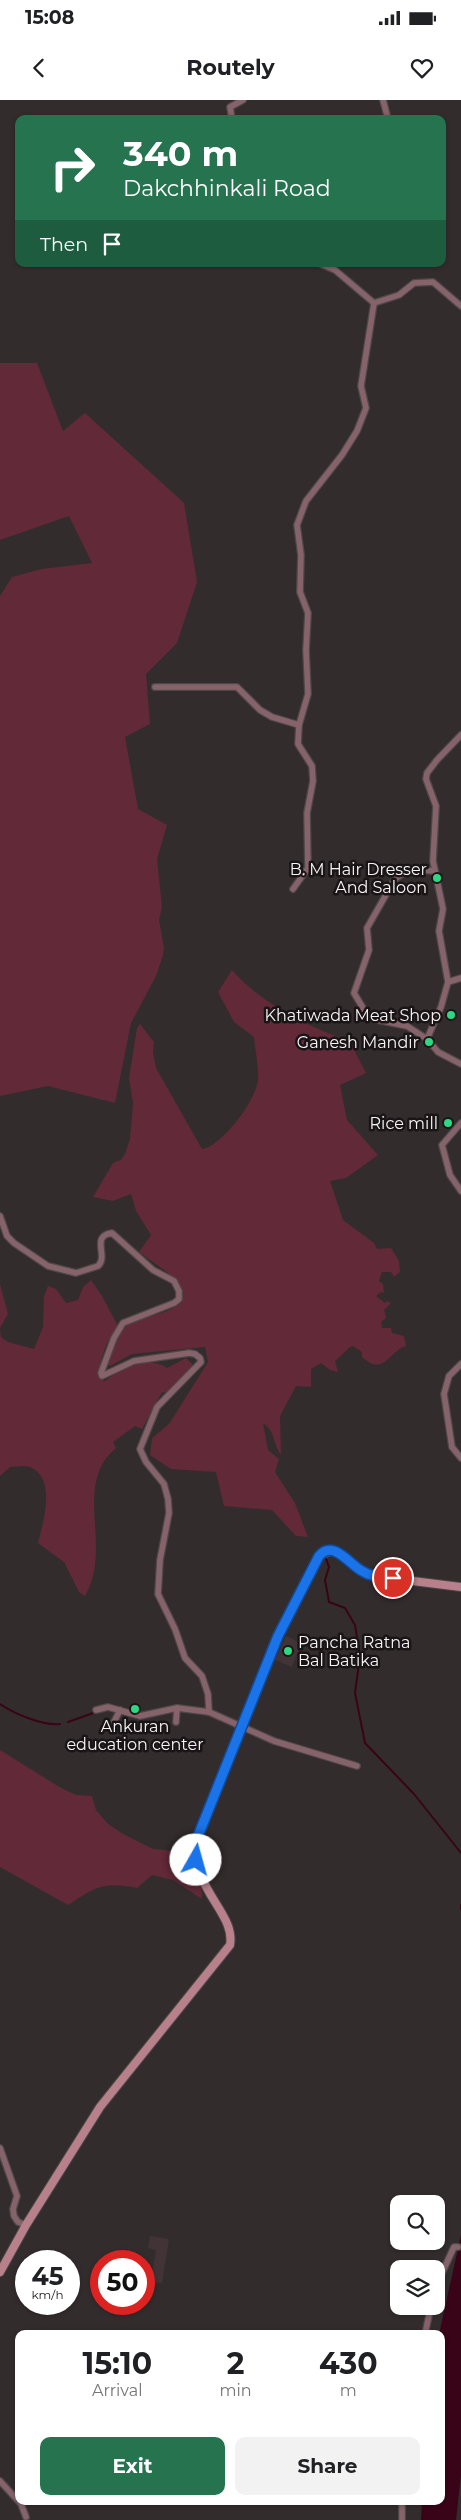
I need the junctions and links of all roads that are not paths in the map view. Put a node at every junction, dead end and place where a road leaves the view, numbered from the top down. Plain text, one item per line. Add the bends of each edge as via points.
1 (243, 100) edge
2 (383, 100) edge
3 (231, 115) edge
4 (387, 115) edge
5 (335, 267) edge
6 (374, 303) junction
7 (461, 306) edge
8 (155, 687) dead end
9 (299, 725) junction
10 (461, 736) edge
11 (434, 871) junction
12 (293, 889) dead end
13 (461, 978) edge
14 (448, 982) junction
15 (427, 1039) junction
16 (461, 1064) edge
17 (461, 1122) edge
18 (461, 1191) edge
19 (0, 1216) edge
20 (461, 1364) edge
21 (461, 1458) edge
22 (461, 1587) edge
23 (177, 1708) junction
24 (96, 1710) dead end
25 (118, 1712) junction
26 (209, 1712) junction
27 (176, 1719) dead end
28 (112, 1726) dead end
29 (241, 1726) junction
30 (357, 1766) dead end
31 (0, 2148) edge
32 (26, 2225) junction
33 (458, 2246) dead end
34 (445, 2266) edge
35 (0, 2272) edge
36 (429, 2315) edge
37 (426, 2330) edge
38 (0, 2481) edge
39 (15, 2497) edge
40 (21, 2505) edge
41 (402, 2505) edge
42 (26, 2517) dead end
43 (402, 2520) edge

1 - 3 street via 230,107
2 - 4 street
5 - 6 street
6 - 7 street via 399,295 414,283 432,282
6 - 9 street via 361,386 365,413 342,455 306,502 297,525 301,555 300,592 308,613 308,694
8 - 9 street via 237,687 260,710
9 - 12 street via 298,744 312,766 313,781 307,813 308,868
10 - 11 street via 427,773 426,779 436,806
11 - 14 street via 443,909 439,931
11 - 15 street via 409,869 387,890 367,928 369,950 354,993 373,1019 407,1026
13 - 14 street
14 - 15 street
15 - 16 street via 438,1052
17 - 18 street via 442,1145 450,1175
19 - 26 street via 7,1236 14,1243 56,1269 76,1274 98,1266 102,1263 100,1240 112,1233 153,1270 178,1285 179,1299 174,1303 123,1323 101,1373 102,1376 112,1373 134,1361 189,1353 200,1358 201,1362 157,1407 140,1449 164,1484 168,1499 169,1514 160,1560 158,1594 185,1658 202,1676
20 - 21 street via 448,1376 444,1394 452,1447
22 - 29 main road via 373,1576 362,1572 341,1554 332,1550 322,1553 278,1636
23 - 25 street via 140,1716
23 - 26 street
23 - 27 street
24 - 25 street via 108,1706
25 - 28 street
26 - 29 street
29 - 30 street via 274,1741
29 - 32 main road via 195,1850 202,1881 228,1923 230,1945 100,2107
31 - 32 street via 17,2196 14,2216
32 - 35 main road
33 - 34 street via 454,2247
36 - 37 street
38 - 39 street
40 - 42 street
41 - 43 street

